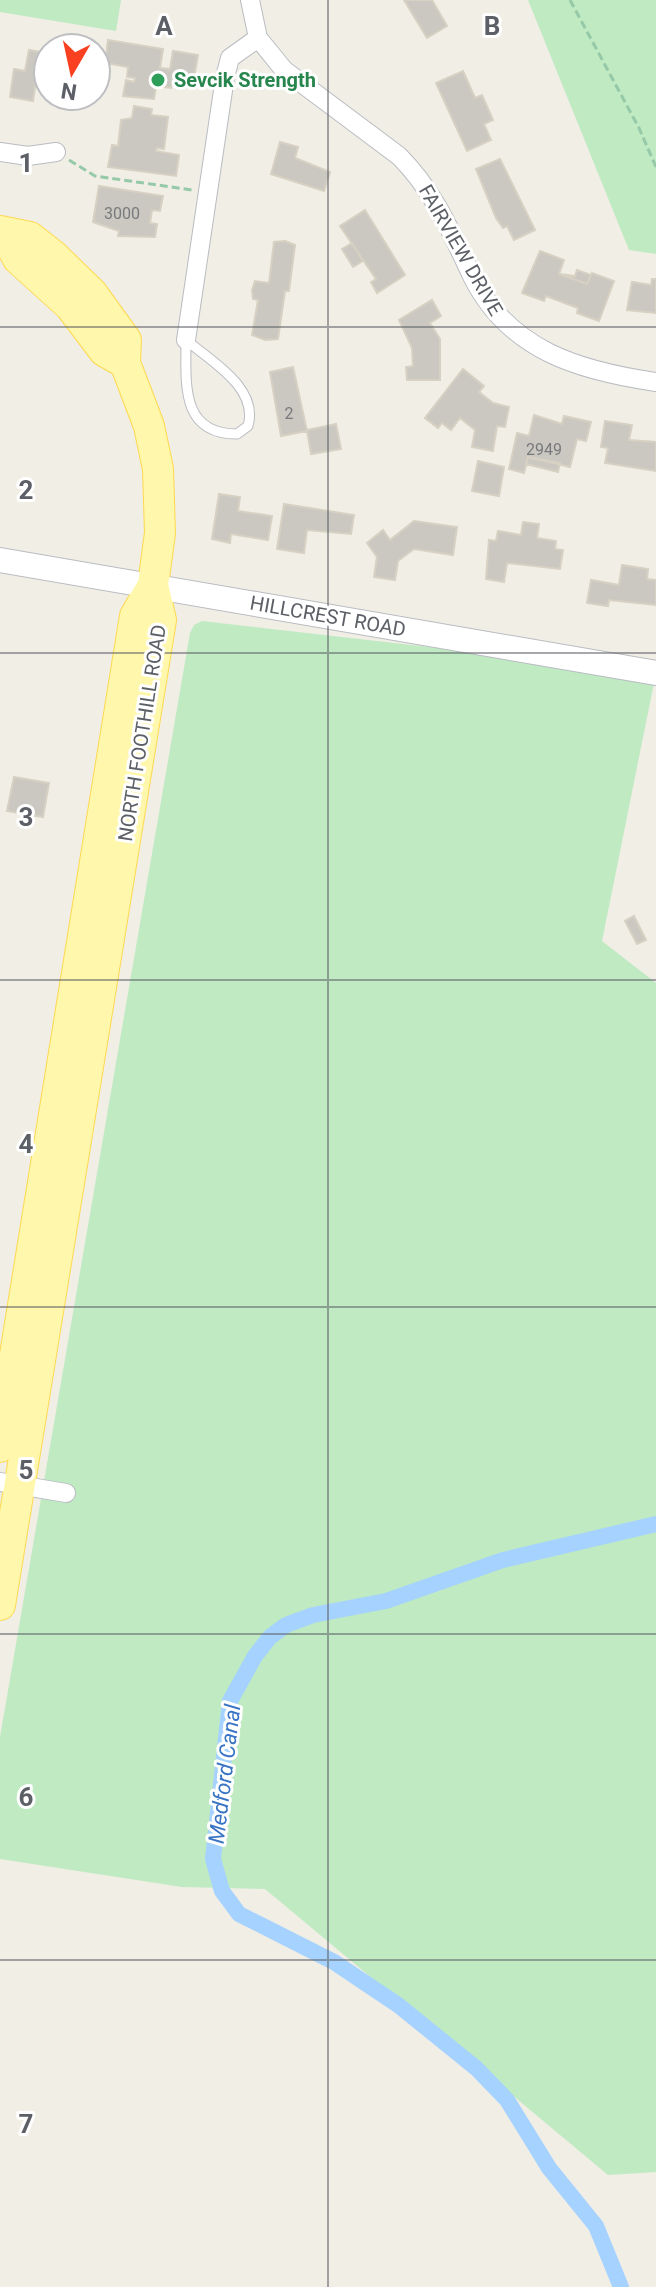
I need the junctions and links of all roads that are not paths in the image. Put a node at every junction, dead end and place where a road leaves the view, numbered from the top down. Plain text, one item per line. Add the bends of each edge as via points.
1 (250, 0) edge
2 (258, 38) junction
3 (0, 152) edge
4 (56, 152) road end
5 (3, 233) edge
6 (186, 340) junction
7 (656, 382) edge
8 (0, 560) edge
9 (153, 585) junction
10 (656, 673) edge
11 (0, 1447) edge
12 (10, 1484) edge
13 (66, 1493) dead end
14 (0, 1605) edge

1 - 2 street
2 - 6 street via 230,58
2 - 7 street, FAIRVIEW DRIVE via 284,70 415,172 441,209 488,304 505,324 527,342 581,368
3 - 4 street
5 - 9 main road via 30,237 81,280 126,340 125,363 149,426 158,469 160,533
6 - 6 lane via 192,412 205,427 237,434 251,416 242,389
8 - 9 street, HILLCREST ROAD
9 - 10 street, HILLCREST ROAD
9 - 11 main road, NORTH FOOTHILL ROAD via 135,616
9 - 12 main road, NORTH FOOTHILL ROAD via 161,620
12 - 13 street
12 - 14 main road, NORTH FOOTHILL ROAD

